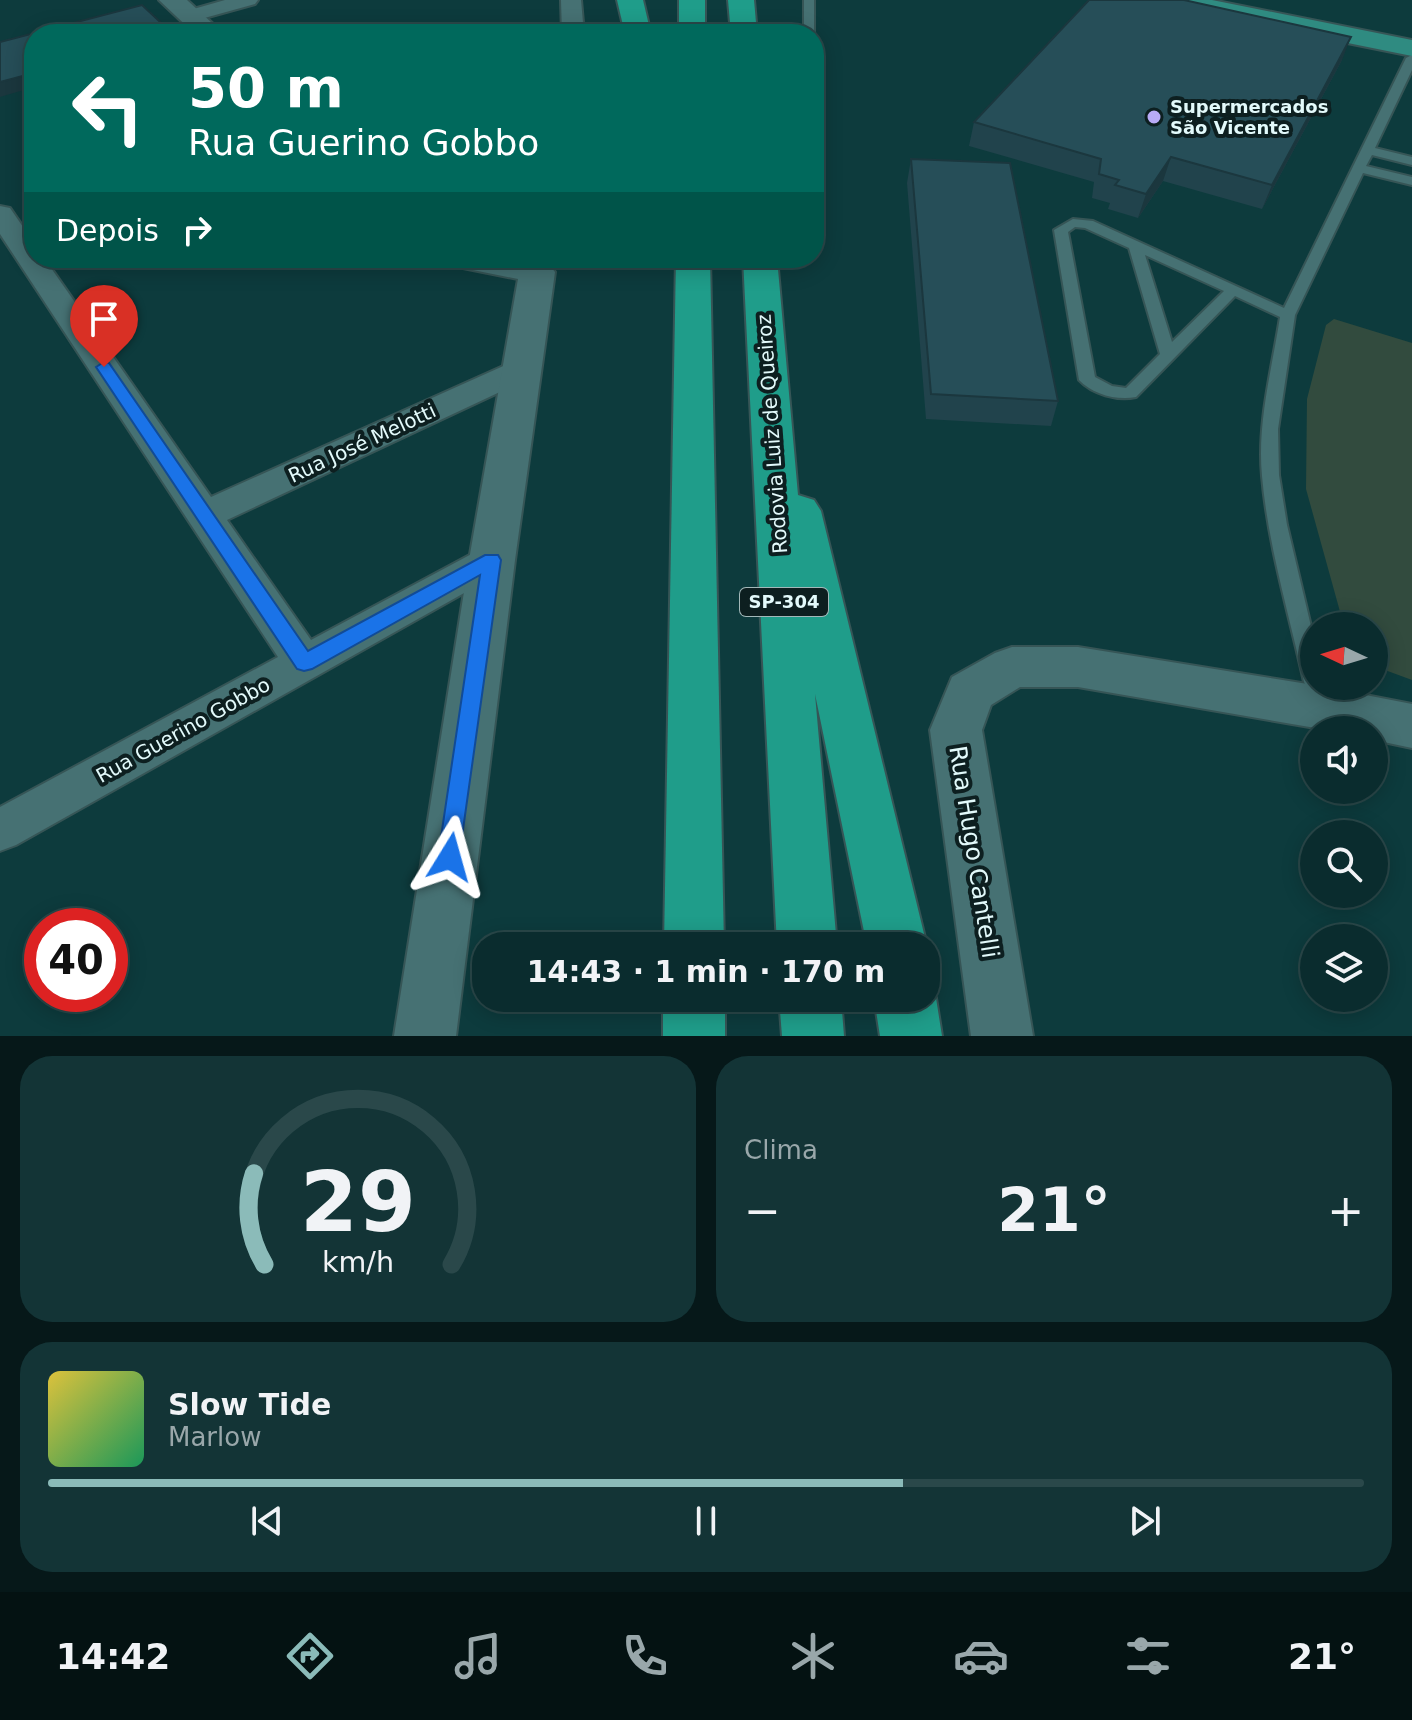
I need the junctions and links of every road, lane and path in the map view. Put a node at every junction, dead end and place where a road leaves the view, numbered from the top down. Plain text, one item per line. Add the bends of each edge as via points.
1 (248, 0) edge
2 (571, 0) edge
3 (630, 0) edge
4 (692, 0) edge
5 (741, 0) edge
6 (809, 0) edge
7 (1174, 0) edge
8 (1249, 0) edge
9 (181, 8) edge
10 (199, 24) edge
11 (571, 24) edge
12 (636, 24) edge
13 (692, 24) edge
14 (743, 24) edge
15 (809, 24) edge
16 (1412, 36) edge
17 (1412, 48) edge
18 (1412, 58) edge
19 (1367, 150) junction
20 (1412, 161) edge
21 (1360, 168) junction
22 (1412, 181) edge
23 (7, 216) edge
24 (24, 242) edge
25 (1135, 246) junction
26 (41, 268) edge
27 (496, 268) edge
28 (675, 268) edge
29 (693, 268) edge
30 (761, 268) edge
31 (536, 281) edge
32 (1233, 290) junction
33 (1288, 315) junction
34 (1168, 354) junction
35 (521, 370) junction
36 (769, 379) junction
37 (204, 515) junction
38 (492, 560) junction
39 (1300, 621) edge
40 (304, 663) junction
41 (1300, 689) edge
42 (1341, 700) edge
43 (1412, 726) edge
44 (693, 814) junction
45 (0, 830) edge
46 (694, 932) edge
47 (806, 932) edge
48 (894, 932) edge
49 (694, 1012) edge
50 (811, 1012) edge
51 (907, 1012) edge
52 (425, 1036) edge
53 (694, 1036) edge
54 (813, 1036) edge
55 (911, 1036) edge
56 (1002, 1036) edge

1 - 9 street
2 - 11 street
3 - 12 highway
4 - 13 highway
5 - 14 highway
6 - 15 lane
7 - 17 main road
8 - 16 main road
9 - 10 street
18 - 19 lane
19 - 20 lane
19 - 21 lane
21 - 22 lane
21 - 33 lane
23 - 24 street
25 - 32 lane
25 - 34 lane
25 - 34 lane via 1088,224 1073,223 1061,230 1087,380 1114,393 1130,393
26 - 37 street
27 - 31 street
28 - 44 highway
29 - 44 highway
30 - 36 highway, Rodovia Luiz de Queiroz / SP-304
31 - 35 street
32 - 33 lane
32 - 34 lane
33 - 39 lane via 1270,429 1270,475
35 - 37 street, Rua José Melotti
35 - 38 street
36 - 47 highway, Rodovia Luiz de Queiroz / SP-304
36 - 48 highway
37 - 40 street
38 - 40 street, Rua Guerino Gobbo
38 - 52 street
40 - 45 street, Rua Guerino Gobbo
41 - 56 street, Rua Hugo Cantelli via 1078,667 1012,667 970,692 956,730
42 - 43 street, Rua Hugo Cantelli
44 - 46 highway
49 - 53 highway
50 - 54 highway
51 - 55 highway

